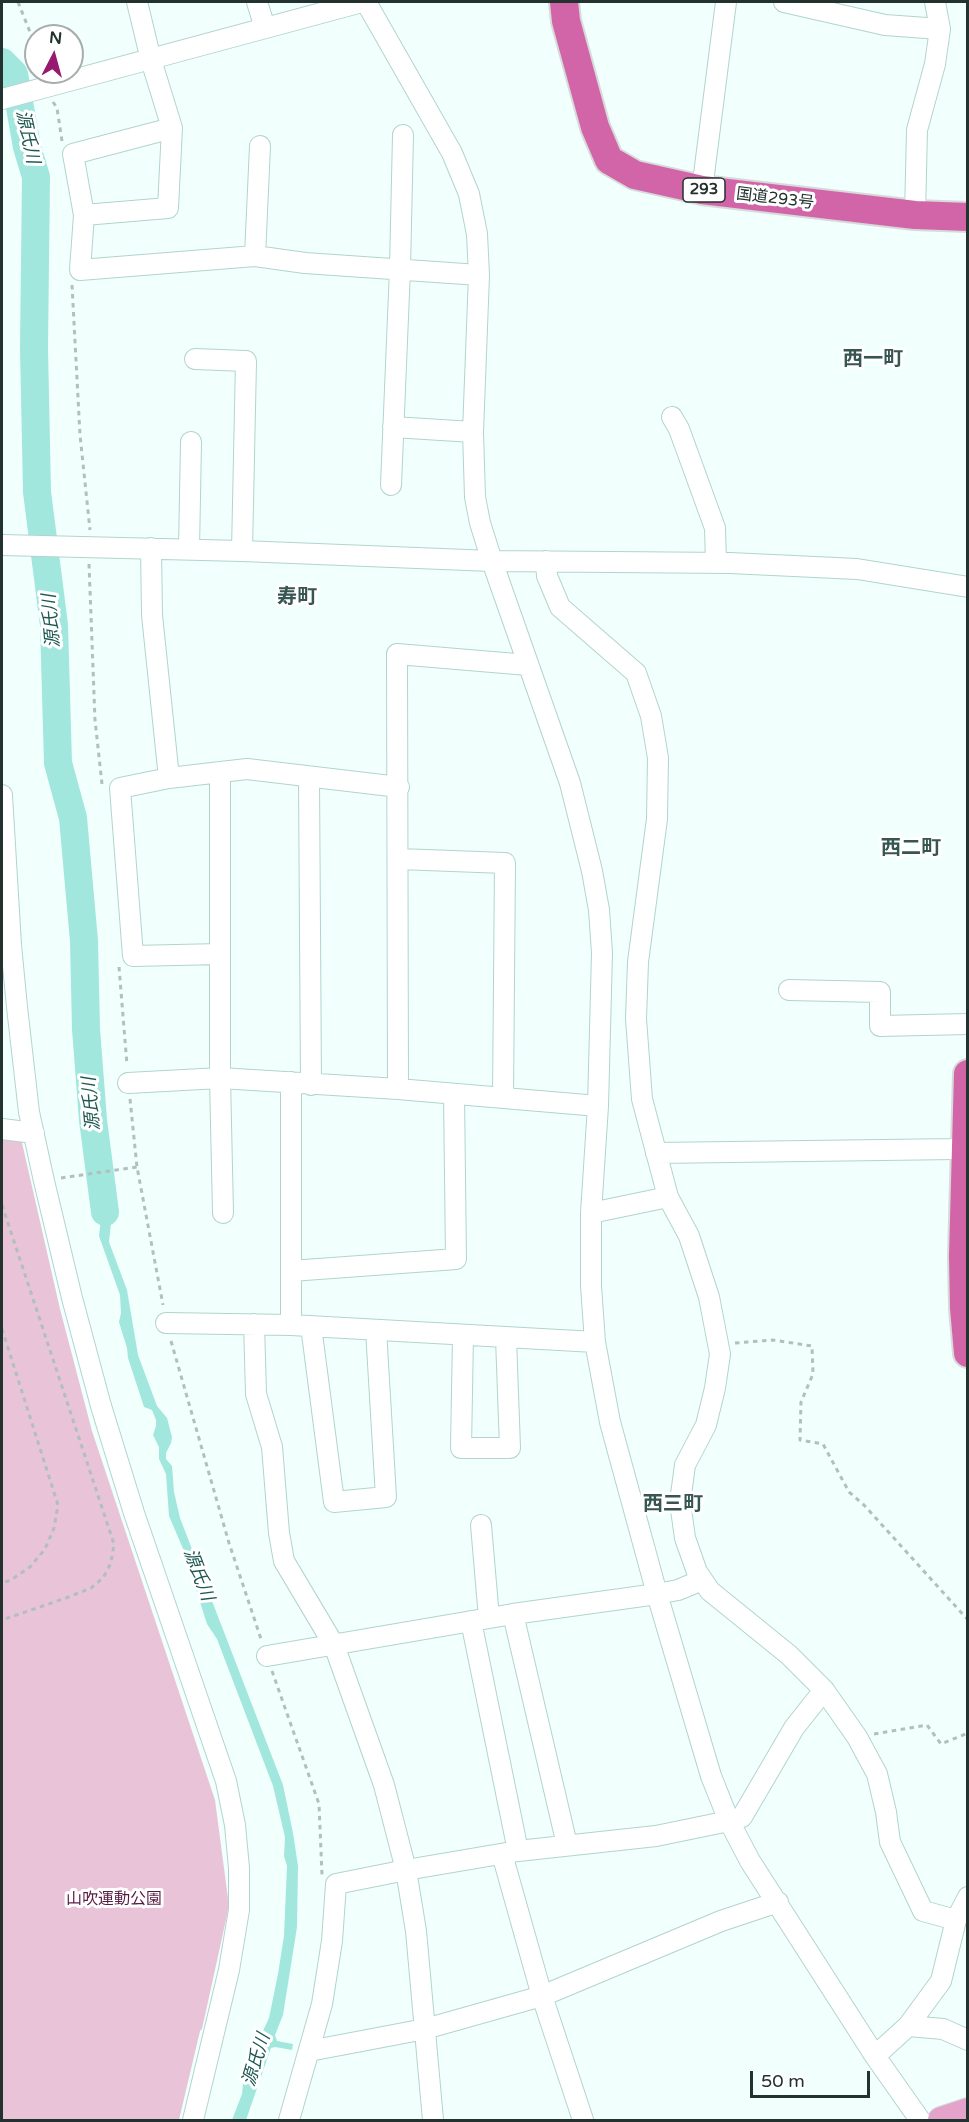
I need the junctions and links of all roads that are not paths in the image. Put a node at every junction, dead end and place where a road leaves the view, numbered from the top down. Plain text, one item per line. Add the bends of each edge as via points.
1 (136, 2) edge
2 (256, 2) edge
3 (364, 2) edge
4 (564, 2) edge
5 (726, 2) edge
6 (784, 2) edge
7 (935, 2) edge
8 (265, 28) junction
9 (940, 29) junction
10 (151, 60) junction
11 (2, 99) edge
12 (172, 128) junction
13 (403, 135) dead end
14 (260, 146) dead end
15 (702, 190) junction
16 (84, 215) junction
17 (915, 215) junction
18 (968, 217) edge
19 (255, 256) junction
20 (400, 269) junction
21 (479, 275) junction
22 (195, 359) dead end
23 (672, 417) dead end
24 (393, 427) junction
25 (473, 432) junction
26 (191, 442) dead end
27 (391, 485) dead end
28 (2, 545) edge
29 (151, 548) junction
30 (189, 549) junction
31 (242, 550) junction
32 (492, 561) junction
33 (546, 561) junction
34 (716, 563) junction
35 (968, 587) edge
36 (528, 665) junction
37 (220, 772) junction
38 (309, 777) junction
39 (169, 778) junction
40 (399, 787) junction
41 (2, 795) edge
42 (399, 859) junction
43 (6, 948) edge
44 (220, 954) junction
45 (789, 990) dead end
46 (968, 1024) edge
47 (968, 1074) edge
48 (220, 1078) junction
49 (291, 1082) junction
50 (128, 1083) road end
51 (311, 1085) junction
52 (398, 1089) junction
53 (454, 1094) junction
54 (503, 1098) junction
55 (598, 1106) junction
56 (2, 1129) edge
57 (34, 1132) junction
58 (966, 1148) edge
59 (656, 1153) junction
60 (668, 1197) junction
61 (223, 1213) dead end
62 (591, 1213) junction
63 (291, 1271) junction
64 (166, 1323) road end
65 (254, 1324) junction
66 (291, 1325) junction
67 (311, 1326) junction
68 (376, 1330) junction
69 (463, 1335) junction
70 (506, 1338) junction
71 (595, 1342) junction
72 (968, 1353) edge
73 (481, 1525) dead end
74 (702, 1580) junction
75 (657, 1594) junction
76 (513, 1614) junction
77 (480, 1619) junction
78 (334, 1645) junction
79 (267, 1656) road end
80 (824, 1690) junction
81 (729, 1821) junction
82 (567, 1845) junction
83 (510, 1852) junction
84 (406, 1870) junction
85 (968, 1897) edge
86 (778, 1902) junction
87 (956, 1920) junction
88 (542, 1996) junction
89 (908, 2026) junction
90 (425, 2029) junction
91 (968, 2040) edge
92 (309, 2052) junction
93 (875, 2056) junction
94 (968, 2111) edge
95 (194, 2121) edge
96 (289, 2121) edge
97 (433, 2121) edge
98 (583, 2121) edge
99 (920, 2121) edge
100 (941, 2121) edge

1 - 10 street
2 - 8 street
3 - 8 street
3 - 21 street via 452,153 469,194 477,234
4 - 15 highway, 国道293号 / 293 via 595,127 609,160 635,175
5 - 15 street
6 - 9 street via 885,25
7 - 9 street
8 - 10 street
9 - 17 street via 917,130
10 - 11 street
10 - 12 street
12 - 16 street via 73,154
12 - 16 street via 168,208
13 - 20 street
14 - 19 street
15 - 17 highway, 国道293号 / 293
16 - 19 street via 80,270
17 - 18 highway, 国道293号 / 293
19 - 20 street
20 - 21 street
20 - 24 street
21 - 25 street
22 - 31 street via 246,361
23 - 34 street via 716,528
24 - 25 street
24 - 27 street
25 - 32 street via 475,497
26 - 30 street
28 - 29 street
29 - 30 street
29 - 39 street via 152,615
30 - 31 street
31 - 32 street
32 - 33 street
32 - 36 street
33 - 34 street
33 - 59 street via 547,576 560,607 636,673 651,716 658,758 657,819 642,922 636,1019 642,1099
34 - 35 street via 857,569
36 - 40 street via 397,654
36 - 55 street via 570,783 599,910 602,953
37 - 38 street via 247,769
37 - 39 street
37 - 44 street
38 - 40 street
38 - 51 street
39 - 44 street via 120,788 133,956
40 - 42 street
41 - 43 street
42 - 52 street
42 - 54 street via 505,863
43 - 57 street
44 - 48 street
45 - 46 street via 880,992 880,1026
47 - 58 highway
48 - 49 street
48 - 50 street
48 - 61 street
49 - 51 street
49 - 63 street
51 - 52 street
52 - 53 street
53 - 54 street
53 - 63 street via 456,1259
54 - 55 street
55 - 62 street
56 - 57 street
57 - 95 street via 101,1406 226,1781 235,1825 239,1910
58 - 59 street
58 - 72 highway via 963,1297
59 - 60 street
60 - 62 street
60 - 74 street via 692,1246 710,1297 720,1354 706,1425 685,1465 680,1502 685,1538
62 - 71 street
63 - 66 street
64 - 65 street
65 - 66 street
65 - 78 street via 256,1394 272,1447 284,1561
66 - 67 street
67 - 68 street
67 - 68 street via 334,1502 386,1497
68 - 69 street
69 - 70 street
69 - 70 street via 461,1448 510,1449
70 - 71 street
71 - 75 street via 610,1422
73 - 77 street
74 - 75 street
74 - 80 street
75 - 76 street
75 - 81 street via 711,1776
76 - 77 street
76 - 82 street
77 - 78 street
77 - 83 street
78 - 79 street
78 - 84 street via 384,1785
80 - 81 street via 794,1728 742,1817
80 - 87 street via 878,1773 890,1842 923,1911
81 - 82 street via 656,1836
81 - 86 street
82 - 83 street
83 - 84 street
83 - 88 street
84 - 90 street
84 - 92 street via 336,1884 328,1970
85 - 87 street
86 - 88 street via 721,1921
86 - 93 street
87 - 89 street via 941,1981
88 - 90 street
88 - 98 street
89 - 91 street via 943,2029
89 - 93 street
90 - 92 street
90 - 97 street
92 - 96 street
93 - 99 street
94 - 100 main road

